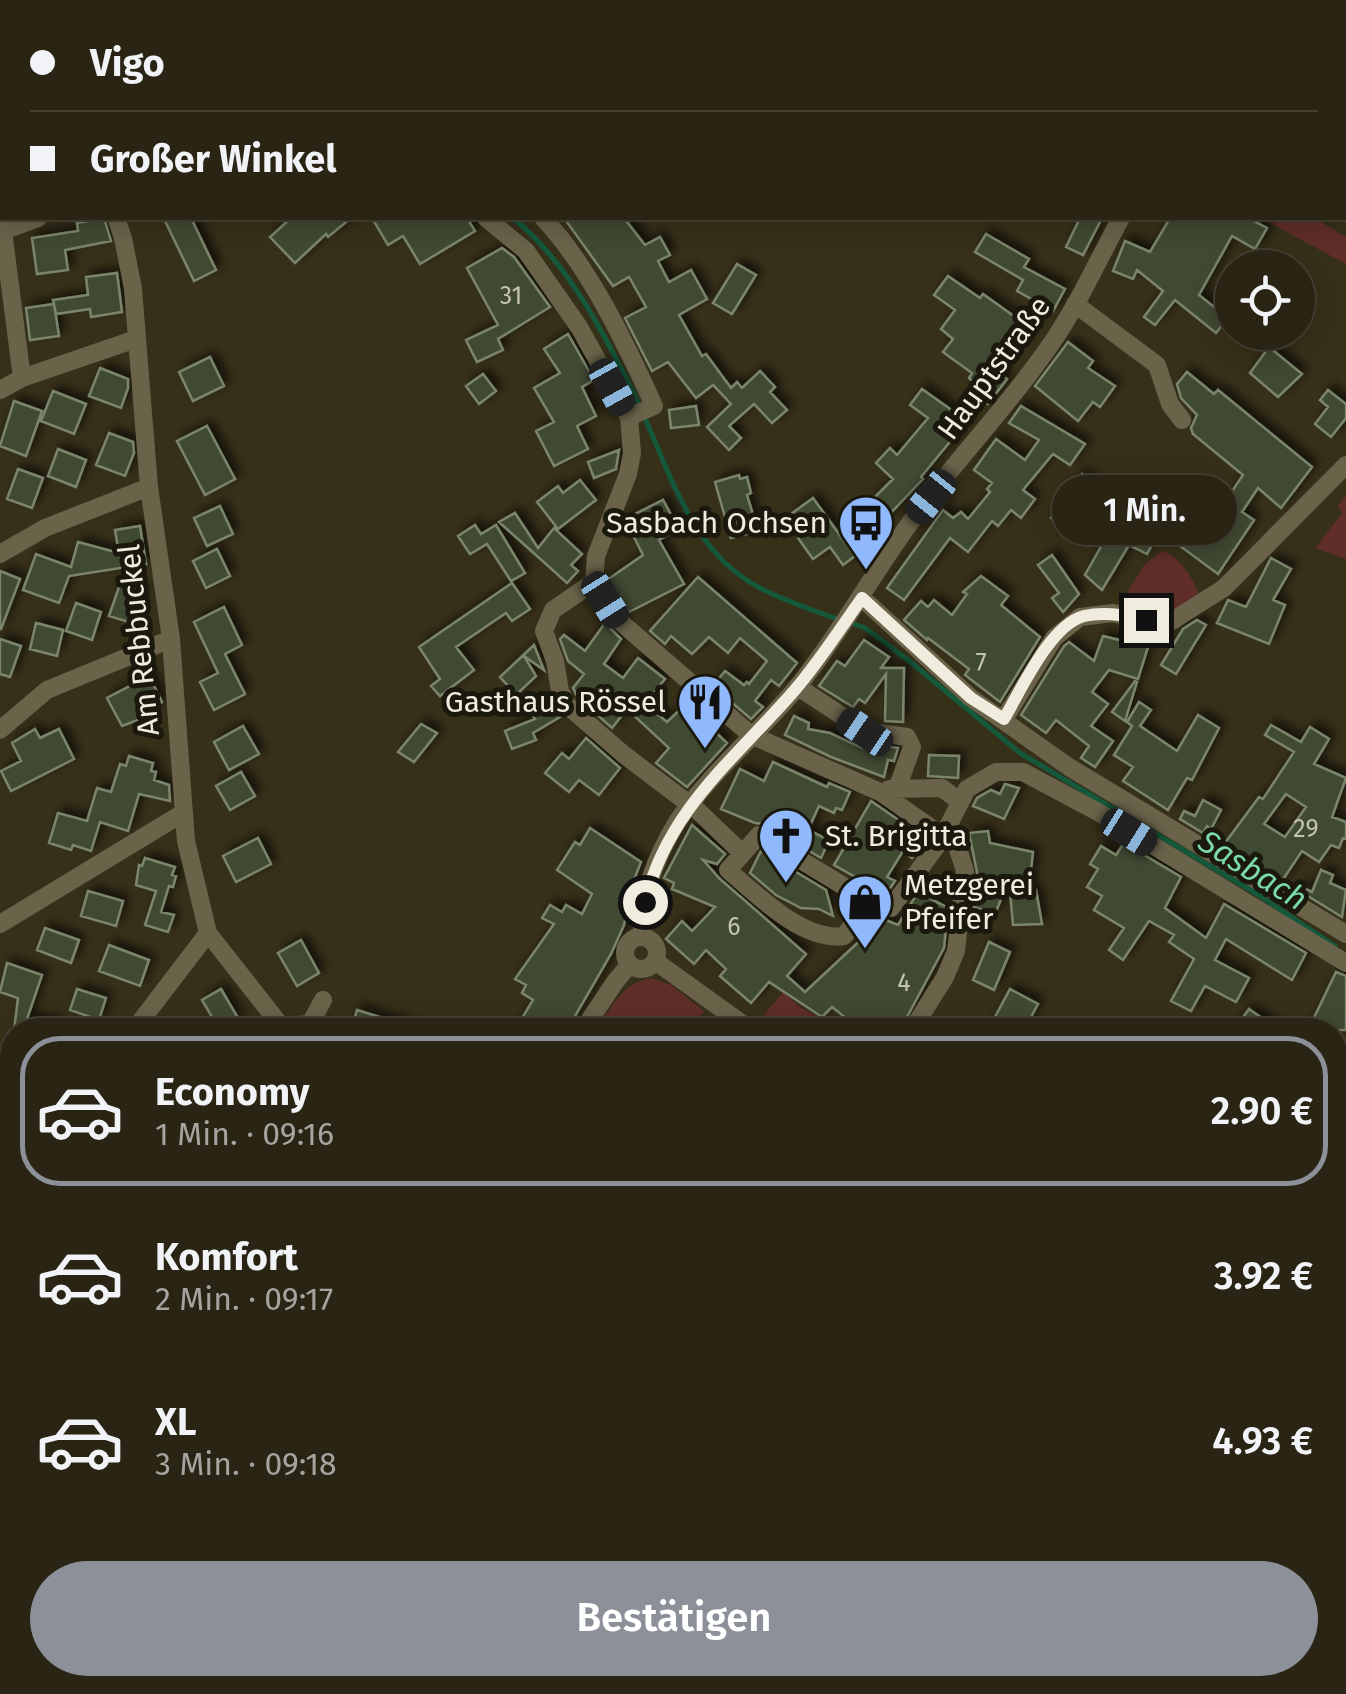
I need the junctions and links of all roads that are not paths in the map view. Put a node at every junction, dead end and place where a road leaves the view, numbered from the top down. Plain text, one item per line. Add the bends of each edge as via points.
1 (33, 220) edge
2 (117, 220) edge
3 (488, 220) edge
4 (544, 220) edge
5 (1120, 220) edge
6 (1, 232) edge
7 (1075, 304) junction
8 (136, 339) junction
9 (22, 378) junction
10 (0, 390) edge
11 (638, 413) junction
12 (1182, 420) dead end
13 (1346, 466) edge
14 (149, 487) junction
15 (0, 554) edge
16 (594, 582) junction
17 (858, 603) junction
18 (170, 639) junction
19 (798, 686) junction
20 (1004, 719) junction
21 (0, 730) edge
22 (751, 736) junction
23 (888, 791) junction
24 (959, 801) junction
25 (690, 805) junction
26 (183, 813) junction
27 (944, 834) junction
28 (741, 852) junction
29 (870, 902) junction
30 (0, 924) edge
31 (208, 934) junction
32 (1346, 934) edge
33 (643, 937) junction
34 (655, 961) junction
35 (1346, 963) edge
36 (630, 964) junction
37 (324, 1000) dead end
38 (143, 1018) edge
39 (275, 1018) edge
40 (314, 1018) edge
41 (592, 1018) edge
42 (734, 1018) edge
43 (919, 1018) edge

1 - 6 street
2 - 8 street, Am Rebbuckel
3 - 11 street via 526,250
4 - 11 street via 602,303 645,384 654,406
5 - 7 street, Hauptstraße
6 - 9 street
7 - 12 street via 1157,365
7 - 17 street, Hauptstraße via 1037,364 910,522
8 - 9 street
8 - 14 street, Am Rebbuckel
9 - 10 street
11 - 16 street via 628,474 596,556
13 - 20 street via 1224,588 1172,621 1113,613 1080,617 1054,638
14 - 15 street via 45,528
14 - 18 street, Am Rebbuckel
16 - 22 street via 617,619
16 - 25 street via 547,619 544,632 560,691 568,706
17 - 19 street, Hauptstraße
17 - 20 street
18 - 21 street via 46,690
18 - 26 street, Am Rebbuckel
19 - 22 street, Hauptstraße
19 - 23 street via 865,732 907,737 912,747
20 - 32 street via 1069,767
22 - 23 street
22 - 25 street, Hauptstraße
23 - 24 street via 942,788
23 - 27 street
24 - 27 street
24 - 35 street via 966,789 996,772 1023,772
25 - 28 street
25 - 33 street, Hauptstraße via 649,887
26 - 30 street
26 - 31 street, Am Rebbuckel
27 - 29 street via 891,908
27 - 43 street via 958,846 965,871 962,917 956,951
28 - 29 street via 759,836
28 - 29 street via 728,870 787,920 815,931 844,936
31 - 38 street
31 - 39 street
33 - 34 street via 656,946
33 - 36 street, Hauptstraße via 627,947
34 - 36 street via 642,968
34 - 42 street
36 - 41 street, Hauptstraße
37 - 40 street

